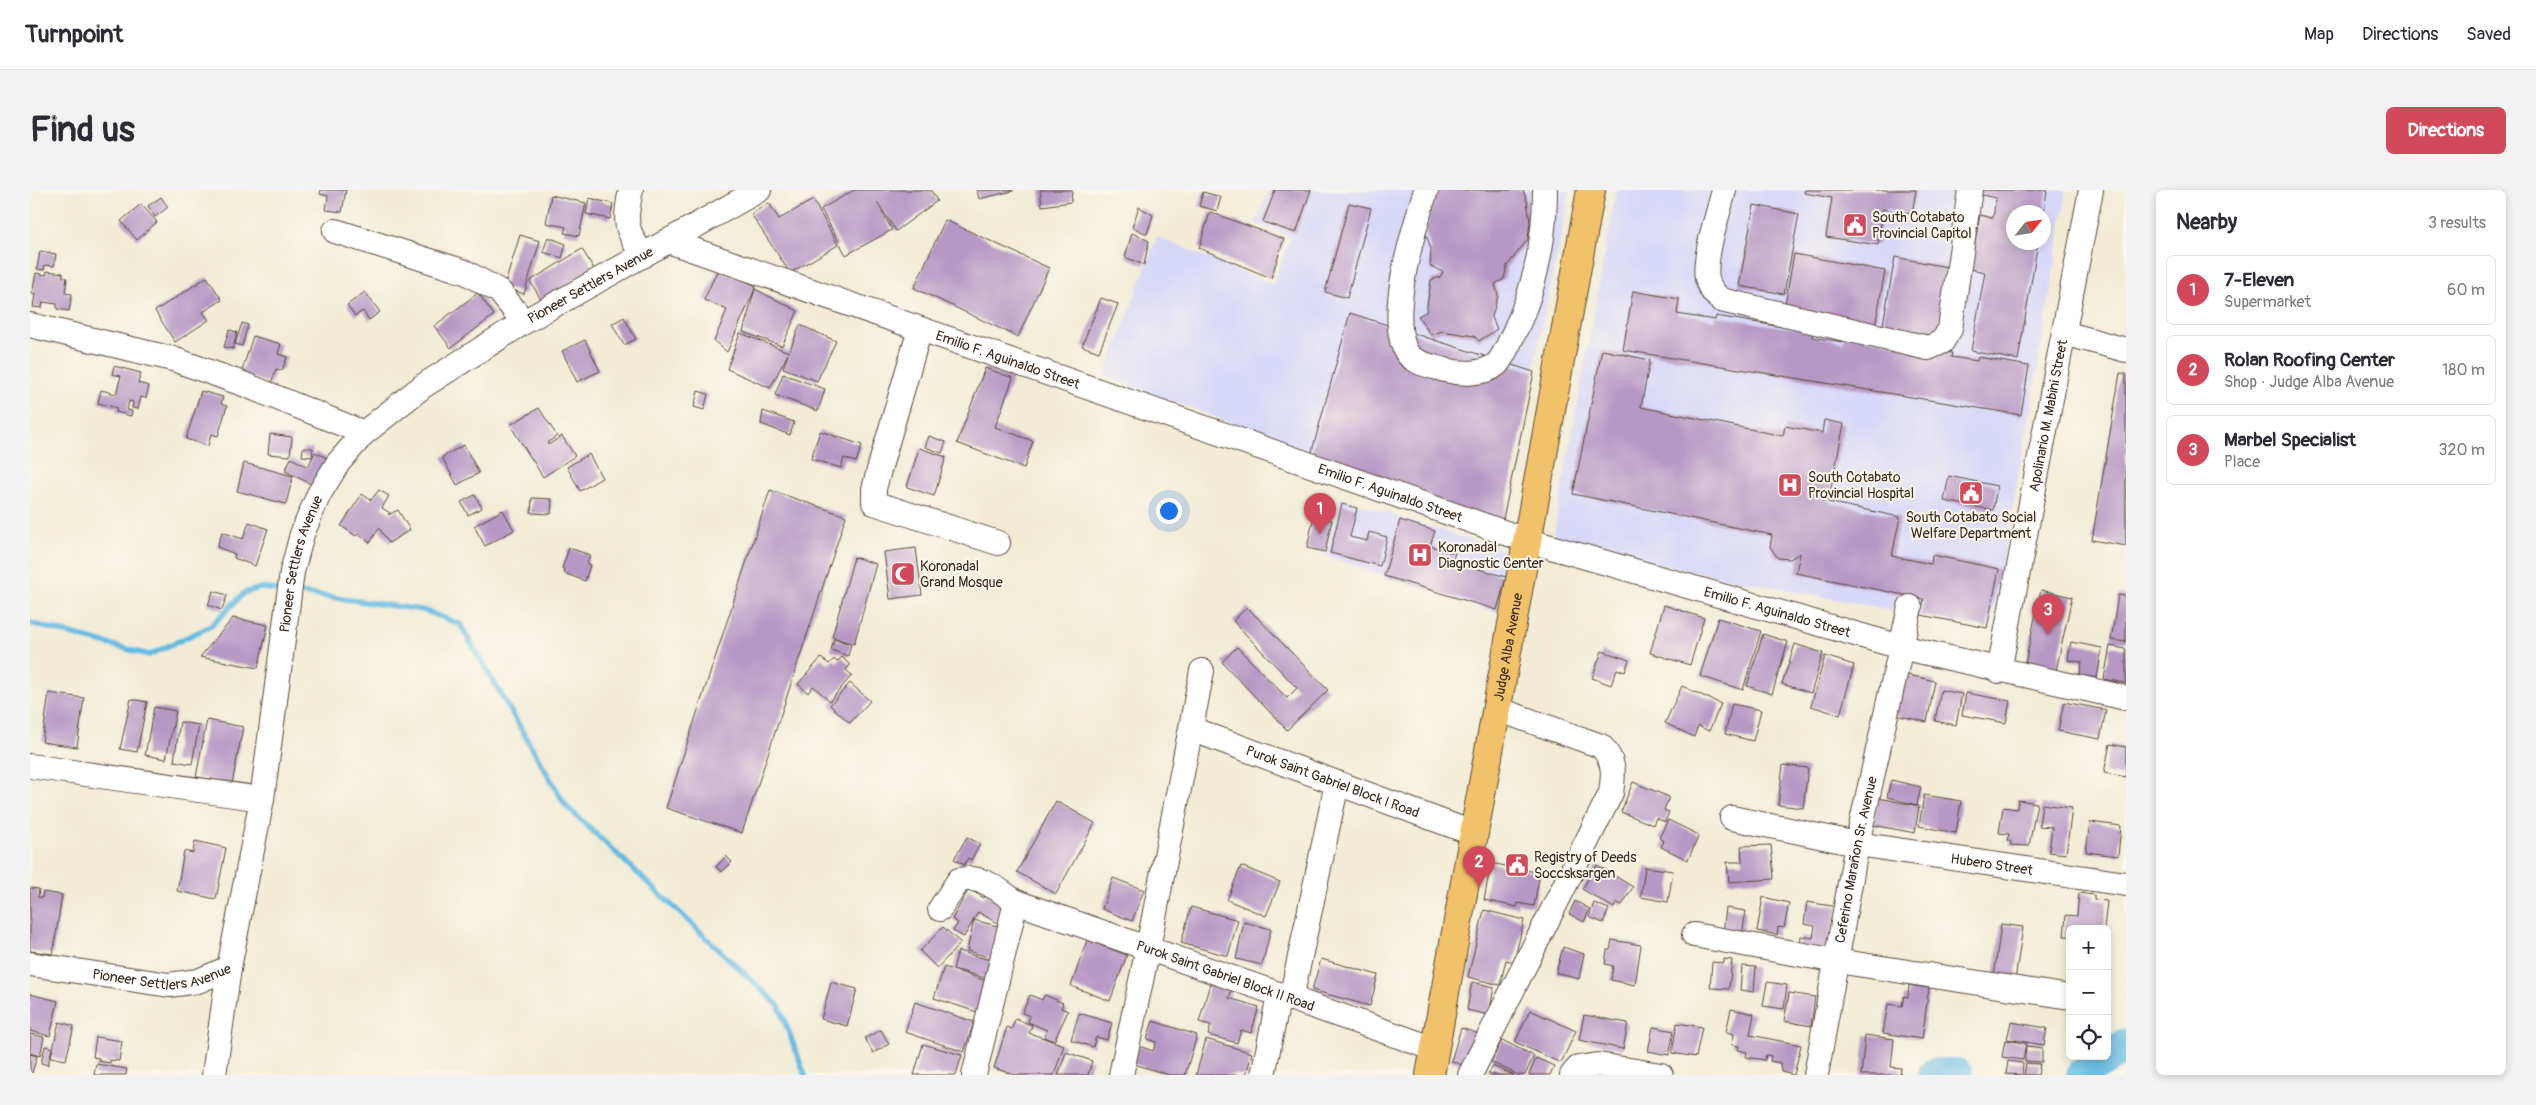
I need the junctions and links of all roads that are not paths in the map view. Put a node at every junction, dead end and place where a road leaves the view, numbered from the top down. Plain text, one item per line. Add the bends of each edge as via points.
1 (631, 190) edge
2 (759, 190) edge
3 (1426, 190) edge
4 (1545, 190) edge
5 (1591, 190) edge
6 (1724, 190) edge
7 (1970, 190) edge
8 (2091, 190) edge
9 (334, 231) dead end
10 (668, 242) junction
11 (643, 256) junction
12 (524, 322) junction
13 (30, 325) edge
14 (920, 329) junction
15 (2064, 333) junction
16 (2126, 350) edge
17 (364, 433) junction
18 (1526, 540) junction
19 (998, 543) dead end
20 (1910, 606) dead end
21 (1901, 647) junction
22 (1202, 671) dead end
23 (1999, 671) junction
24 (2126, 698) edge
25 (1497, 709) junction
26 (1191, 729) junction
27 (30, 766) edge
28 (1337, 783) junction
29 (262, 799) junction
30 (1732, 818) dead end
31 (1475, 834) junction
32 (1857, 844) junction
33 (2126, 884) edge
34 (1016, 902) junction
35 (940, 909) dead end
36 (1694, 935) dead end
37 (1148, 948) junction
38 (1837, 961) junction
39 (30, 964) edge
40 (229, 968) junction
41 (2066, 996) edge
42 (1285, 997) junction
43 (1432, 1062) edge
44 (214, 1075) edge
45 (974, 1075) edge
46 (1120, 1075) edge
47 (1263, 1075) edge
48 (1470, 1075) edge
49 (1572, 1075) edge
50 (1661, 1075) edge
51 (1816, 1075) edge

1 - 11 street via 626,228
2 - 10 street, Pioneer Settlers Avenue
3 - 4 street via 1402,285 1401,336 1404,349 1415,360 1450,371 1467,372 1487,369 1497,363 1518,325 1538,262
5 - 18 main road, Judge Alba Avenue
6 - 7 street via 1706,264 1707,279 1721,300 1928,348 1942,342 1950,329
8 - 15 street, Apolinario M. Mabini Street
9 - 12 street via 465,272 499,291
10 - 11 street, Pioneer Settlers Avenue
10 - 14 street, Emilio F. Aguinaldo Street
11 - 12 street, Pioneer Settlers Avenue
12 - 17 street, Pioneer Settlers Avenue via 423,386
13 - 17 street via 173,359
14 - 18 street, Emilio F. Aguinaldo Street
14 - 19 street via 879,470 874,503
15 - 16 street
15 - 23 street, Apolinario M. Mabini Street
17 - 29 street, Pioneer Settlers Avenue via 338,463 319,494 302,534 292,572
18 - 21 street, Emilio F. Aguinaldo Street
18 - 25 main road, Judge Alba Avenue
20 - 21 street, Ceferino Marañon Sr. Avenue
21 - 23 street, Emilio F. Aguinaldo Street
21 - 32 street, Ceferino Marañon Sr. Avenue
22 - 26 street
23 - 24 street, Emilio F. Aguinaldo Street
25 - 31 main road, Judge Alba Avenue
25 - 48 street via 1601,746 1609,755 1615,771 1611,792
26 - 28 street, Purok Saint Gabriel Block I Road
26 - 37 street
27 - 29 street
28 - 31 street, Purok Saint Gabriel Block I Road
28 - 42 street
29 - 40 street, Pioneer Settlers Avenue
30 - 32 street, Hubero Street
31 - 43 main road, Judge Alba Avenue
32 - 33 street, Hubero Street
32 - 38 street, Ceferino Marañon Sr. Avenue
34 - 35 street, Purok Saint Gabriel Block II Road via 986,882 972,877 959,880
34 - 37 street, Purok Saint Gabriel Block II Road
34 - 45 street
36 - 38 street
37 - 42 street, Purok Saint Gabriel Block II Road
37 - 46 street
38 - 41 street
38 - 51 street, Ceferino Marañon Sr. Avenue
39 - 40 street, Pioneer Settlers Avenue via 169,985 198,981
40 - 44 street
42 - 43 street, Purok Saint Gabriel Block II Road
42 - 47 street
49 - 50 street via 1578,1068 1598,1066

